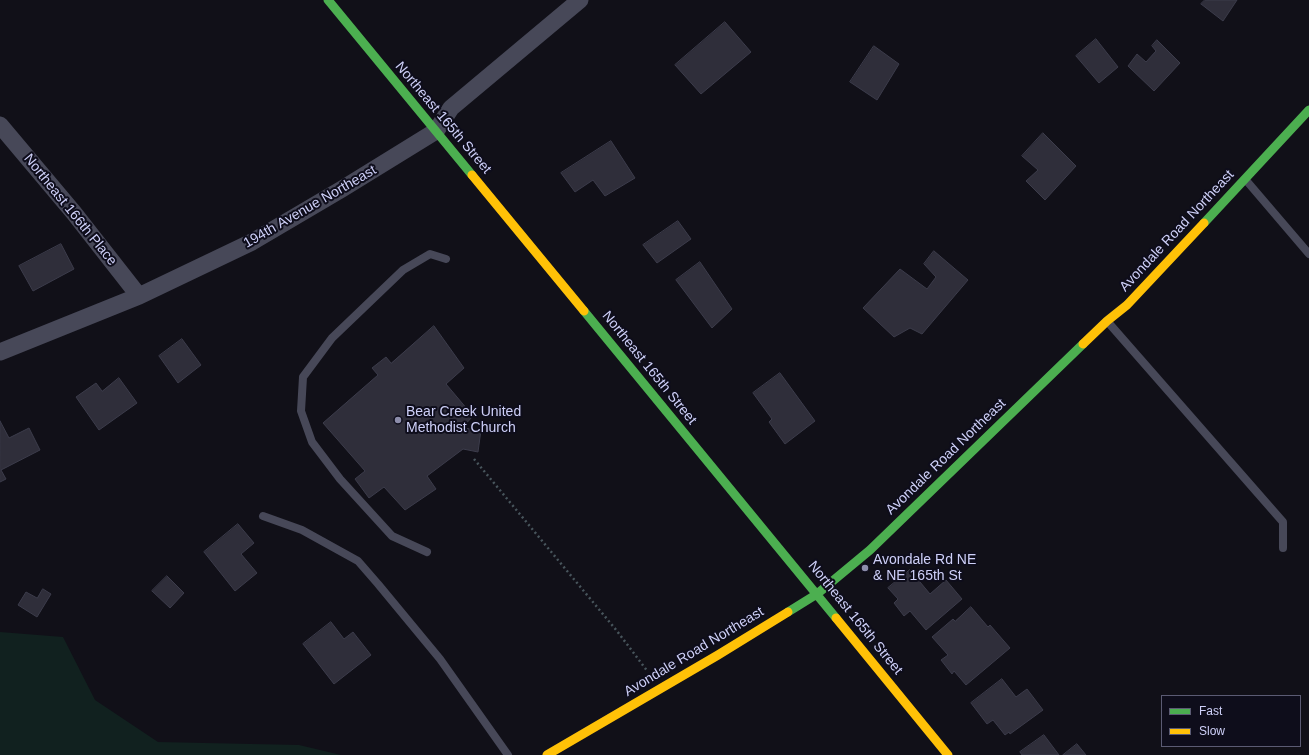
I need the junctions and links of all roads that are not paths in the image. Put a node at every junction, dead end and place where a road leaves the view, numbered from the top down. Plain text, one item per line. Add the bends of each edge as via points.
1 (328, 0) edge
2 (580, 0) edge
3 (1309, 110) edge
4 (0, 125) edge
5 (436, 131) junction
6 (1245, 179) junction
7 (1309, 254) edge
8 (446, 259) dead end
9 (139, 296) junction
10 (1107, 321) junction
11 (0, 352) edge
12 (264, 516) dead end
13 (1283, 548) dead end
14 (427, 552) dead end
15 (817, 594) junction
16 (508, 755) edge
17 (547, 755) edge
18 (948, 755) edge

1 - 5 main road, Northeast 165th Street
2 - 5 street, 194th Avenue Northeast via 452,108
3 - 6 main road, Avondale Road Northeast
4 - 9 street, Northeast 166th Place via 74,212
5 - 9 street, 194th Avenue Northeast via 252,242
5 - 15 main road, Northeast 165th Street
6 - 7 lane
6 - 10 main road, Avondale Road Northeast via 1127,305
8 - 14 lane via 430,254 403,270 332,338 303,377 301,411 312,442 340,479 392,536
9 - 11 street, 194th Avenue Northeast
10 - 13 lane via 1283,522
10 - 15 main road, Avondale Road Northeast via 870,550
12 - 16 lane via 302,530 358,561 440,660
15 - 17 main road, Avondale Road Northeast
15 - 18 main road, Northeast 165th Street

